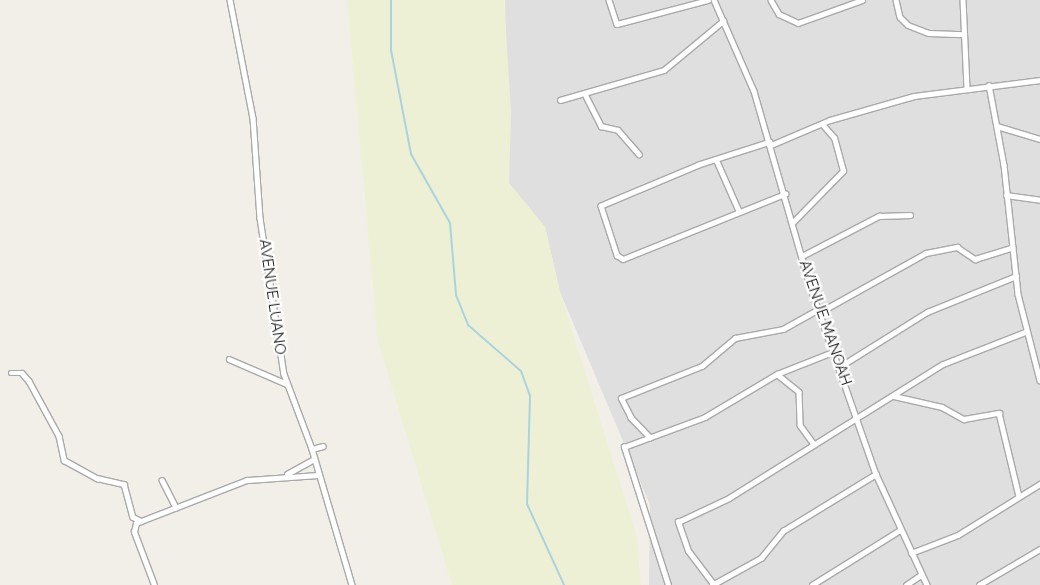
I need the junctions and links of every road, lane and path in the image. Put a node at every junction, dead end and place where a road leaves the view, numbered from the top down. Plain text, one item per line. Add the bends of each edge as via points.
1 (230, 0) edge
2 (609, 0) edge
3 (708, 0) edge
4 (714, 0) edge
5 (771, 0) edge
6 (862, 0) edge
7 (896, 0) edge
8 (963, 0) edge
9 (724, 21) junction
10 (963, 34) junction
11 (1040, 80) edge
12 (989, 85) junction
13 (967, 87) junction
14 (586, 96) junction
15 (560, 100) dead end
16 (822, 124) junction
17 (997, 126) junction
18 (1040, 139) edge
19 (771, 143) junction
20 (639, 154) dead end
21 (716, 159) junction
22 (785, 194) junction
23 (1006, 195) junction
24 (1040, 200) edge
25 (739, 211) junction
26 (910, 215) dead end
27 (792, 223) junction
28 (1012, 248) junction
29 (802, 256) junction
30 (1016, 276) junction
31 (820, 310) junction
32 (1025, 332) junction
33 (835, 351) junction
34 (230, 359) dead end
35 (841, 366) junction
36 (11, 373) dead end
37 (777, 374) junction
38 (1040, 380) edge
39 (287, 384) junction
40 (894, 396) junction
41 (858, 417) junction
42 (650, 438) junction
43 (814, 444) junction
44 (323, 446) dead end
45 (312, 449) junction
46 (314, 459) junction
47 (287, 474) junction
48 (876, 474) junction
49 (319, 475) junction
50 (162, 480) dead end
51 (1040, 484) edge
52 (1018, 496) junction
53 (176, 508) junction
54 (142, 521) junction
55 (900, 530) junction
56 (1040, 549) edge
57 (911, 554) junction
58 (921, 575) junction
59 (154, 585) edge
60 (352, 585) edge
61 (668, 585) edge
62 (712, 585) edge
63 (812, 585) edge
64 (906, 585) edge
65 (927, 585) edge
66 (979, 585) edge

1 - 39 street, AVENUE LUANO via 254,118 260,218
2 - 3 street via 617,24
4 - 9 street, AVENUE MANOAH
5 - 6 street via 779,14 798,23
7 - 10 street via 900,17 908,25 929,34
8 - 10 street
9 - 14 street via 669,67
9 - 19 street, AVENUE MANOAH
10 - 13 street
11 - 12 street
12 - 13 street
12 - 17 street
13 - 16 street via 906,98
14 - 15 street
14 - 20 street via 601,126 618,130
16 - 19 street
16 - 27 street via 834,138 843,171
17 - 18 street
17 - 23 street
19 - 21 street
19 - 22 street, AVENUE MANOAH
21 - 25 street
21 - 25 street via 601,204 617,255 627,259
22 - 25 street
22 - 27 street, AVENUE MANOAH
23 - 24 street
23 - 28 street
26 - 29 street via 879,216
27 - 29 street, AVENUE MANOAH
28 - 30 street
28 - 31 street via 975,259 957,246 931,251 893,268
29 - 31 street, AVENUE MANOAH
30 - 32 street
30 - 35 street via 927,312
31 - 33 street, AVENUE MANOAH
31 - 42 street via 783,329 735,338 702,366 622,398 632,418
32 - 38 street
32 - 40 street via 964,353
33 - 35 street, AVENUE MANOAH
33 - 37 street
34 - 39 street
35 - 41 street, AVENUE MANOAH
36 - 54 street via 22,373 29,381 59,436 64,460 97,478 124,484 134,517
37 - 42 street via 705,417
37 - 43 street via 799,392 800,425
39 - 45 street, AVENUE LUANO
40 - 41 street
40 - 52 street via 942,407 964,419 999,413
41 - 43 street
41 - 48 street, AVENUE MANOAH
42 - 61 street via 624,449 662,557
43 - 62 street via 729,498 678,522 688,551
44 - 45 street
45 - 46 street, AVENUE LUANO
46 - 47 street
46 - 49 street, AVENUE LUANO
47 - 49 street
47 - 53 street via 224,486
48 - 55 street, AVENUE MANOAH
48 - 62 street via 783,531 761,558
49 - 60 street, AVENUE LUANO
50 - 53 street
51 - 52 street
52 - 57 street via 958,535
53 - 54 street
54 - 59 street via 133,526 134,532
55 - 57 street, AVENUE MANOAH
55 - 63 street
56 - 66 street
57 - 58 street, AVENUE MANOAH
58 - 64 street
58 - 65 street, AVENUE MANOAH

